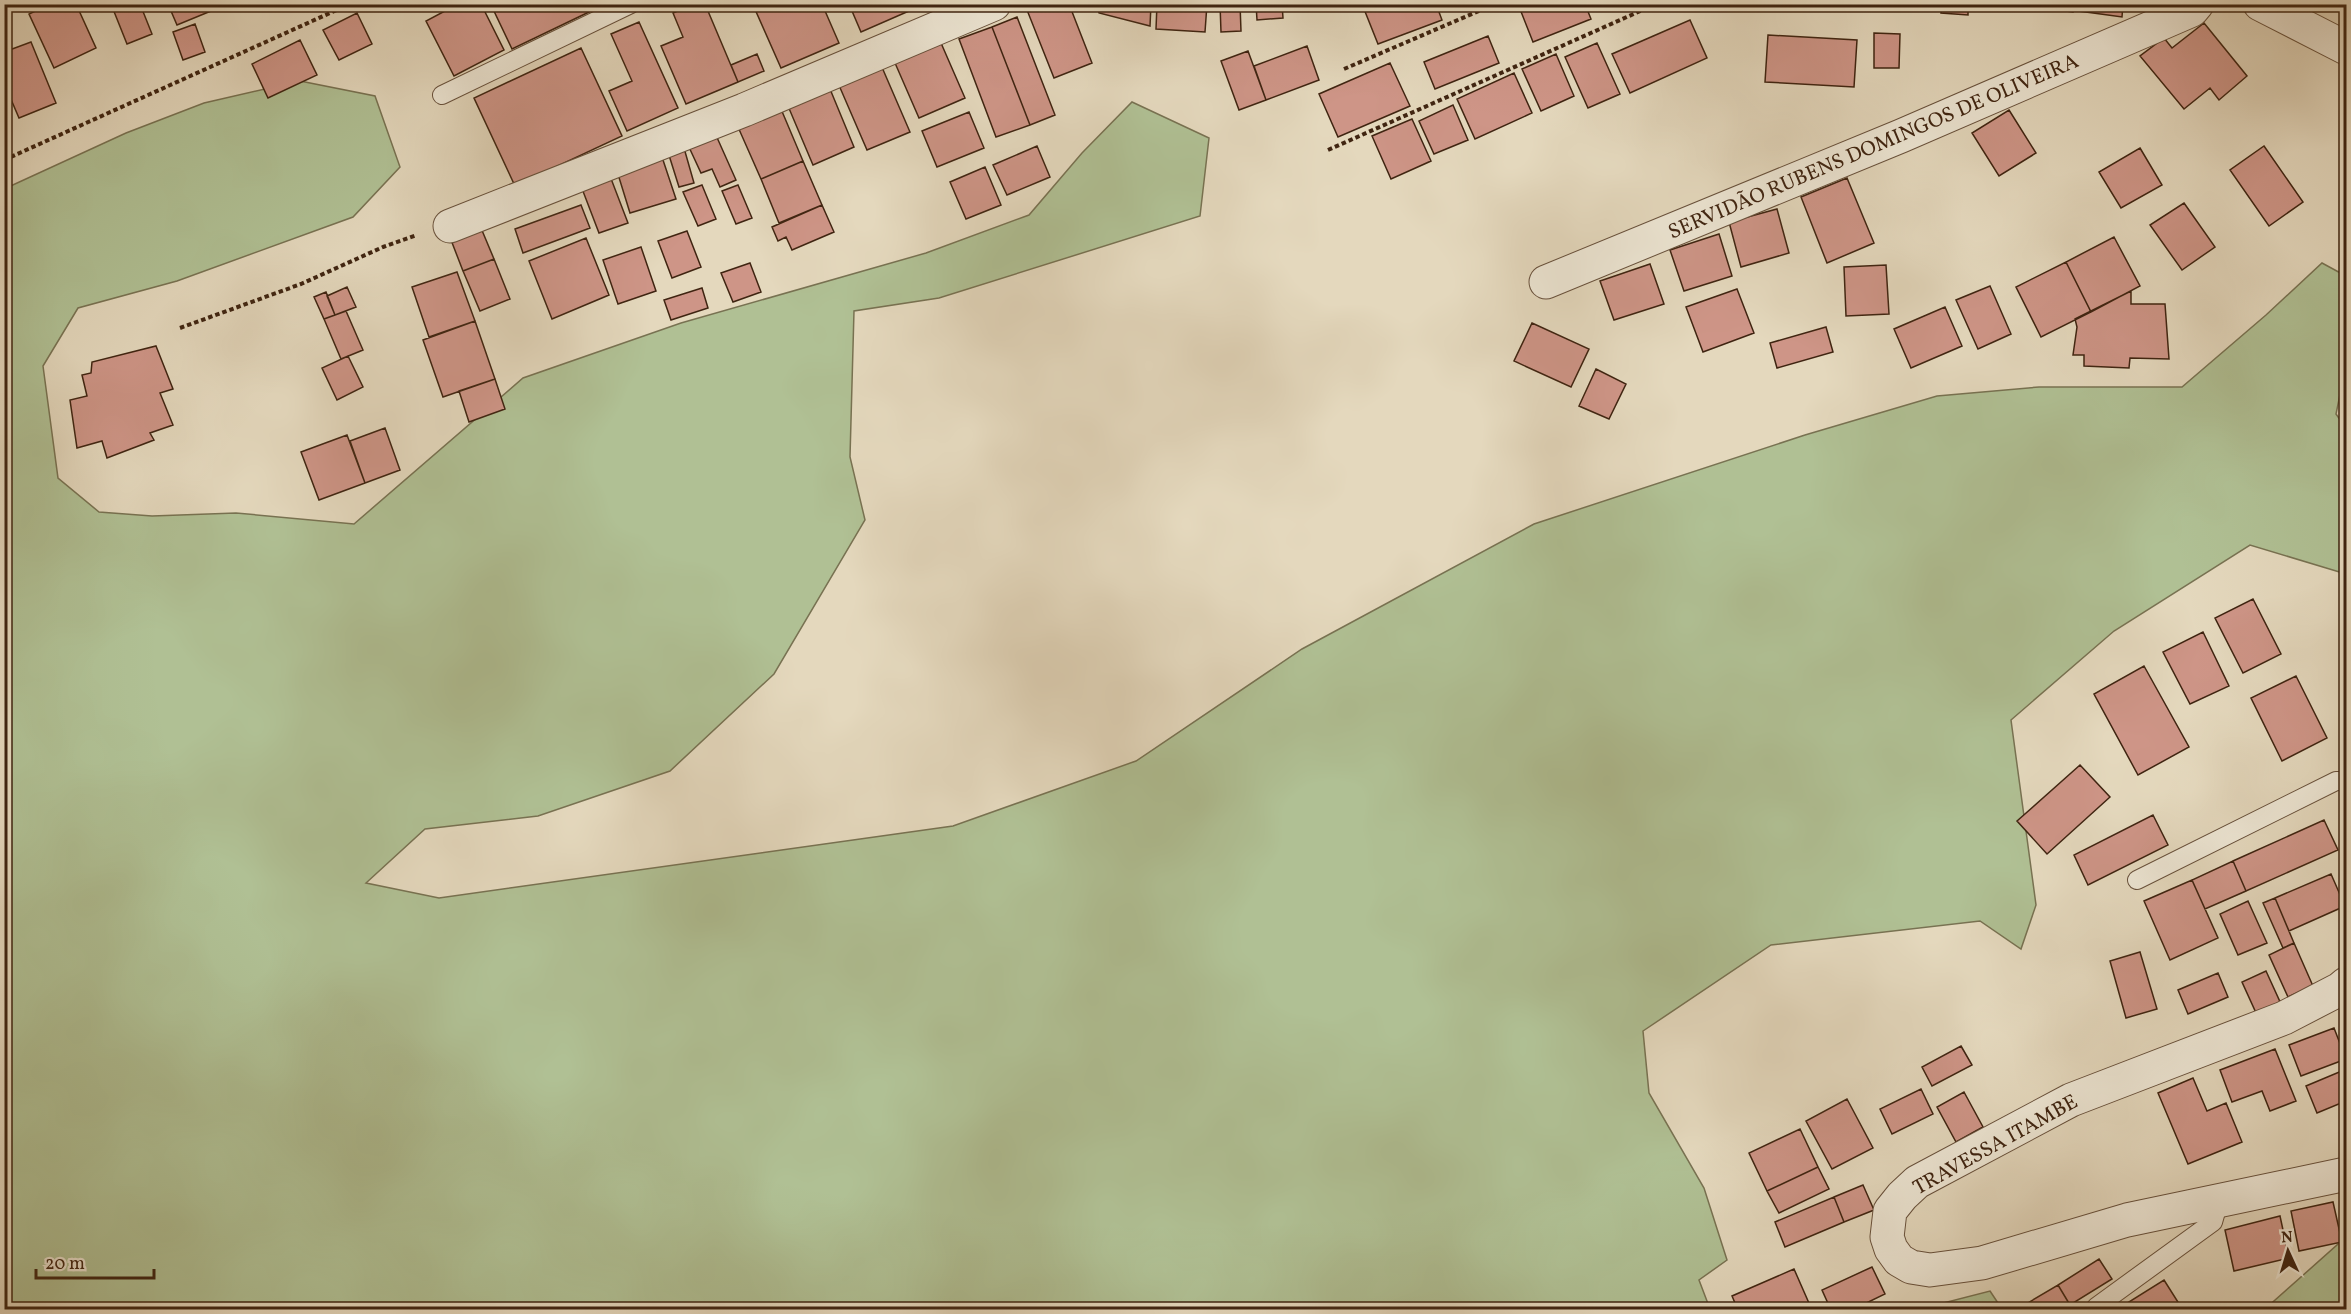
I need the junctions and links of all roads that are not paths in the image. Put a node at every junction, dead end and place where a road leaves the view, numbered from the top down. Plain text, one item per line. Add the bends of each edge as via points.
1 (631, 4) edge
2 (994, 4) edge
3 (2197, 4) edge
4 (2260, 4) edge
5 (2346, 48) edge
6 (442, 95) dead end
7 (450, 226) road end
8 (1546, 282) dead end
9 (2346, 781) edge
10 (2137, 880) dead end
11 (2346, 984) edge
12 (2346, 1174) edge
13 (2219, 1201) junction
14 (2096, 1307) dead end

1 - 6 lane
2 - 7 street via 744,110
3 - 8 street, SERVIDÃO RUBENS DOMINGOS DE OLIVEIRA via 1901,136
4 - 5 street
9 - 10 lane via 2336,781
11 - 13 street, TRAVESSA ITAMBE via 2284,1018 2071,1100 1917,1182 1890,1210 1887,1237 1899,1260 1911,1267 1953,1268 2127,1220
12 - 13 street, TRAVESSA ITAMBE
13 - 14 lane via 2212,1222

